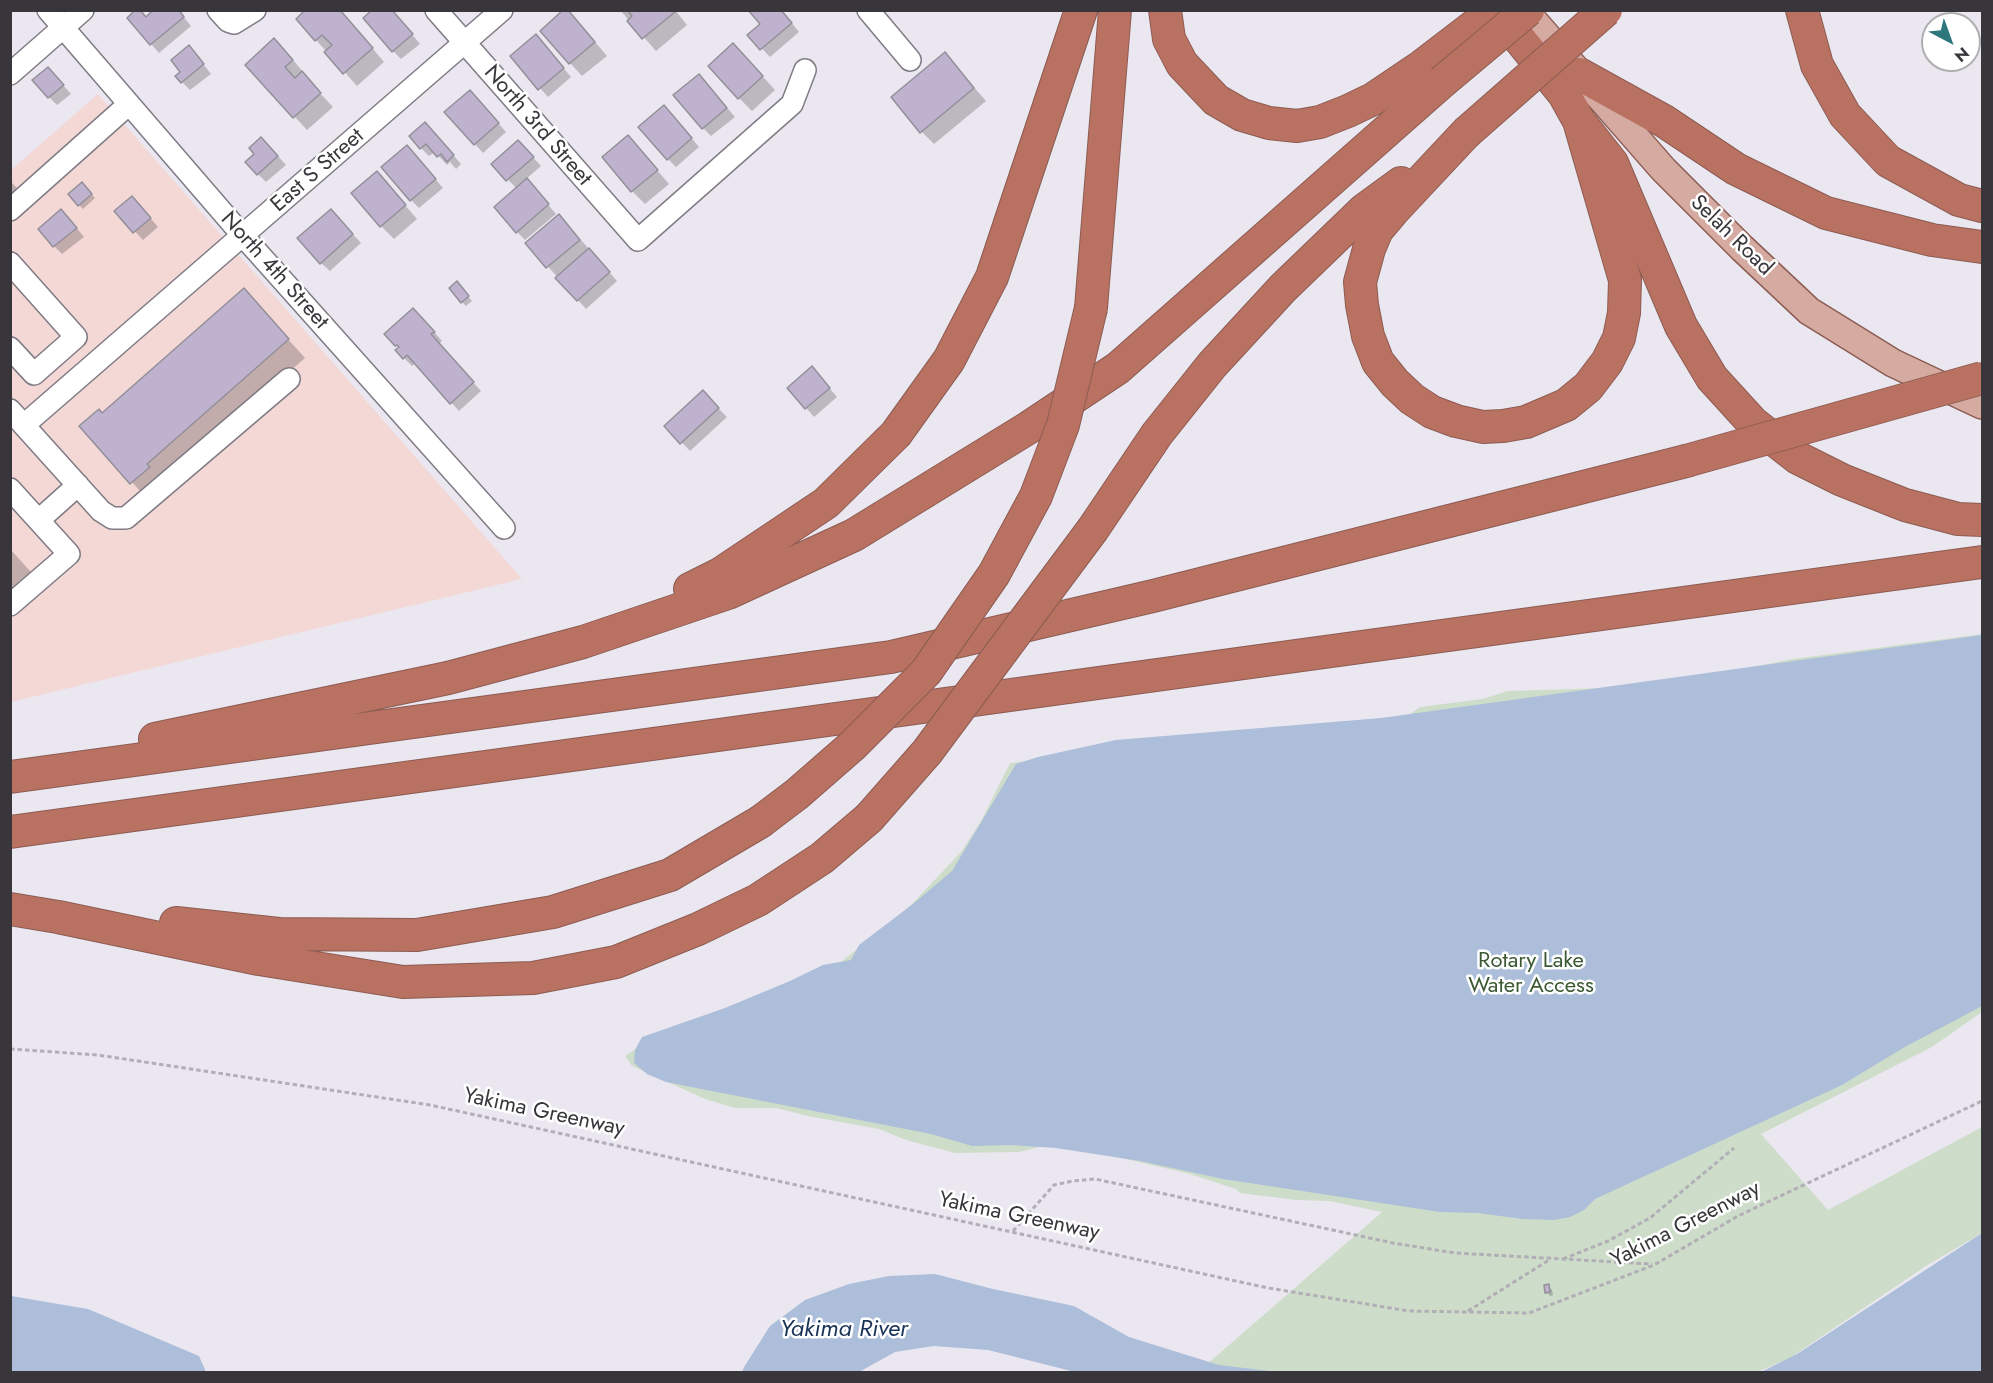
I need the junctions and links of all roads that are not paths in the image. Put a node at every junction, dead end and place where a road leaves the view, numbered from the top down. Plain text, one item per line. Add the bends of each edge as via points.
1 (48, 10) edge
2 (83, 10) edge
3 (218, 10) edge
4 (436, 10) edge
5 (502, 10) edge
6 (868, 10) edge
7 (1081, 10) edge
8 (1115, 10) edge
9 (1165, 10) edge
10 (1496, 10) edge
11 (1526, 10) edge
12 (1606, 10) edge
13 (1802, 10) edge
14 (252, 13) edge
15 (63, 28) junction
16 (465, 43) junction
17 (910, 60) dead end
18 (805, 70) dead end
19 (10, 74) edge
20 (1432, 74) junction
21 (1579, 74) junction
22 (129, 104) junction
23 (1579, 121) junction
24 (1466, 134) junction
25 (1983, 206) edge
26 (10, 210) edge
27 (243, 236) junction
28 (1983, 247) edge
29 (10, 263) edge
30 (10, 348) edge
31 (1983, 378) edge
32 (289, 379) dead end
33 (1983, 405) edge
34 (17, 418) edge
35 (78, 485) junction
36 (10, 489) edge
37 (39, 520) junction
38 (1983, 520) edge
39 (504, 528) dead end
40 (1983, 562) edge
41 (10, 605) edge
42 (583, 642) junction
43 (10, 775) edge
44 (10, 832) edge
45 (10, 908) edge

1 - 15 street, North 4th Street
2 - 15 street
3 - 14 street via 234,23
4 - 16 street, North 3rd Street
5 - 16 street, East S Street
6 - 17 street
7 - 42 highway via 992,277 950,360 896,434 826,503 720,574
8 - 45 highway, bridge via 1091,308 1063,425 1036,496 994,574 926,672 797,794 760,822 670,875 553,912 417,935 279,934
9 - 20 highway via 1169,39 1196,81 1216,100 1242,115 1269,123 1297,126 1320,122
10 - 20 highway
10 - 23 highway via 1564,94
11 - 20 highway, bridge
11 - 21 main road, Selah Road
12 - 24 highway, bridge
13 - 25 highway via 1817,65 1845,115 1888,161 1959,200
15 - 19 street
15 - 22 street, North 4th Street
16 - 18 street, North 3rd Street via 638,240 792,104
16 - 27 street, East S Street
20 - 42 highway via 1118,368 854,535 728,593
21 - 28 highway via 1664,121 1737,169 1826,213 1932,240
21 - 33 main road, Selah Road via 1663,169 1809,311 1893,363
22 - 26 street
22 - 27 street, North 4th Street
23 - 24 highway via 1624,280 1619,338 1588,387 1566,405 1526,422 1503,426 1483,427 1456,421 1412,399 1378,362 1362,305 1360,282 1377,230
23 - 38 highway via 1612,163 1681,327 1712,378 1753,423 1798,458 1842,480 1905,506 1958,519
24 - 45 highway, bridge via 1364,210 1283,288 1212,365 1157,434 1093,529 927,752 869,818 822,858 758,900 616,962 533,978 403,982 259,959
27 - 34 street, East S Street
27 - 39 street, North 4th Street
29 - 30 street via 76,337 34,374
31 - 43 highway, bridge via 1686,461 1153,596 891,657
32 - 35 street via 126,518 112,518 101,511
34 - 35 street
35 - 37 street
36 - 37 street
37 - 41 street via 69,554
40 - 44 highway
42 - 43 highway via 448,678 160,737

